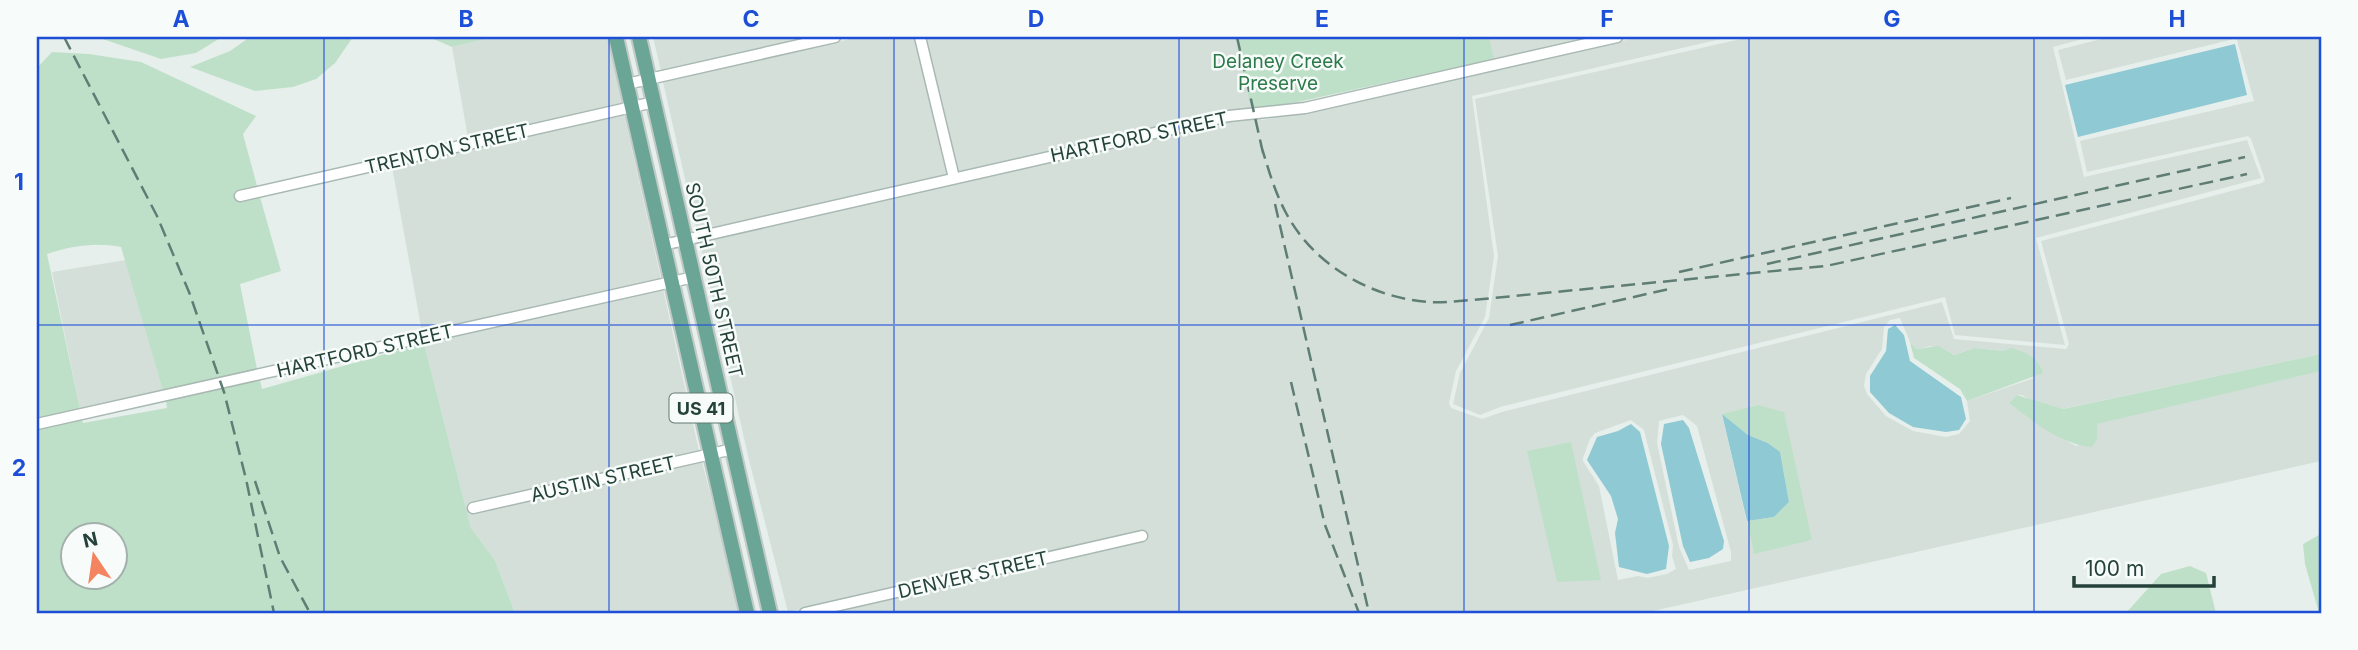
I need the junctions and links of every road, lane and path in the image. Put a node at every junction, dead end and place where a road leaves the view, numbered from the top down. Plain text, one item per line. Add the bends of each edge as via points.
1 (616, 37) edge
2 (639, 37) edge
3 (835, 37) edge
4 (920, 37) edge
5 (1617, 37) edge
6 (649, 79) junction
7 (627, 84) junction
8 (654, 102) junction
9 (632, 107) junction
10 (954, 178) junction
11 (240, 196) dead end
12 (685, 240) junction
13 (663, 245) junction
14 (694, 277) junction
15 (672, 282) junction
16 (37, 424) edge
17 (733, 449) junction
18 (711, 454) junction
19 (472, 508) dead end
20 (1142, 536) dead end
21 (747, 613) edge
22 (771, 613) edge
23 (805, 613) edge

1 - 7 main road, US 41
2 - 6 main road, SOUTH 50TH STREET / US 41
3 - 6 street
4 - 10 street
5 - 10 street, HARTFORD STREET via 1305,108 1229,116
6 - 7 street
6 - 8 main road, SOUTH 50TH STREET / US 41
7 - 9 main road, US 41
8 - 9 street, TRENTON STREET
8 - 12 main road, SOUTH 50TH STREET / US 41
9 - 11 street, TRENTON STREET
9 - 13 main road, US 41
10 - 12 street, HARTFORD STREET
12 - 13 street, HARTFORD STREET
12 - 14 main road, SOUTH 50TH STREET / US 41
13 - 15 main road, US 41
14 - 15 street, HARTFORD STREET
14 - 17 main road, SOUTH 50TH STREET / US 41
15 - 16 street, HARTFORD STREET
15 - 18 main road, US 41
17 - 18 street, AUSTIN STREET
17 - 22 main road, SOUTH 50TH STREET / US 41
18 - 19 street, AUSTIN STREET
18 - 21 main road, US 41
20 - 23 street, DENVER STREET

